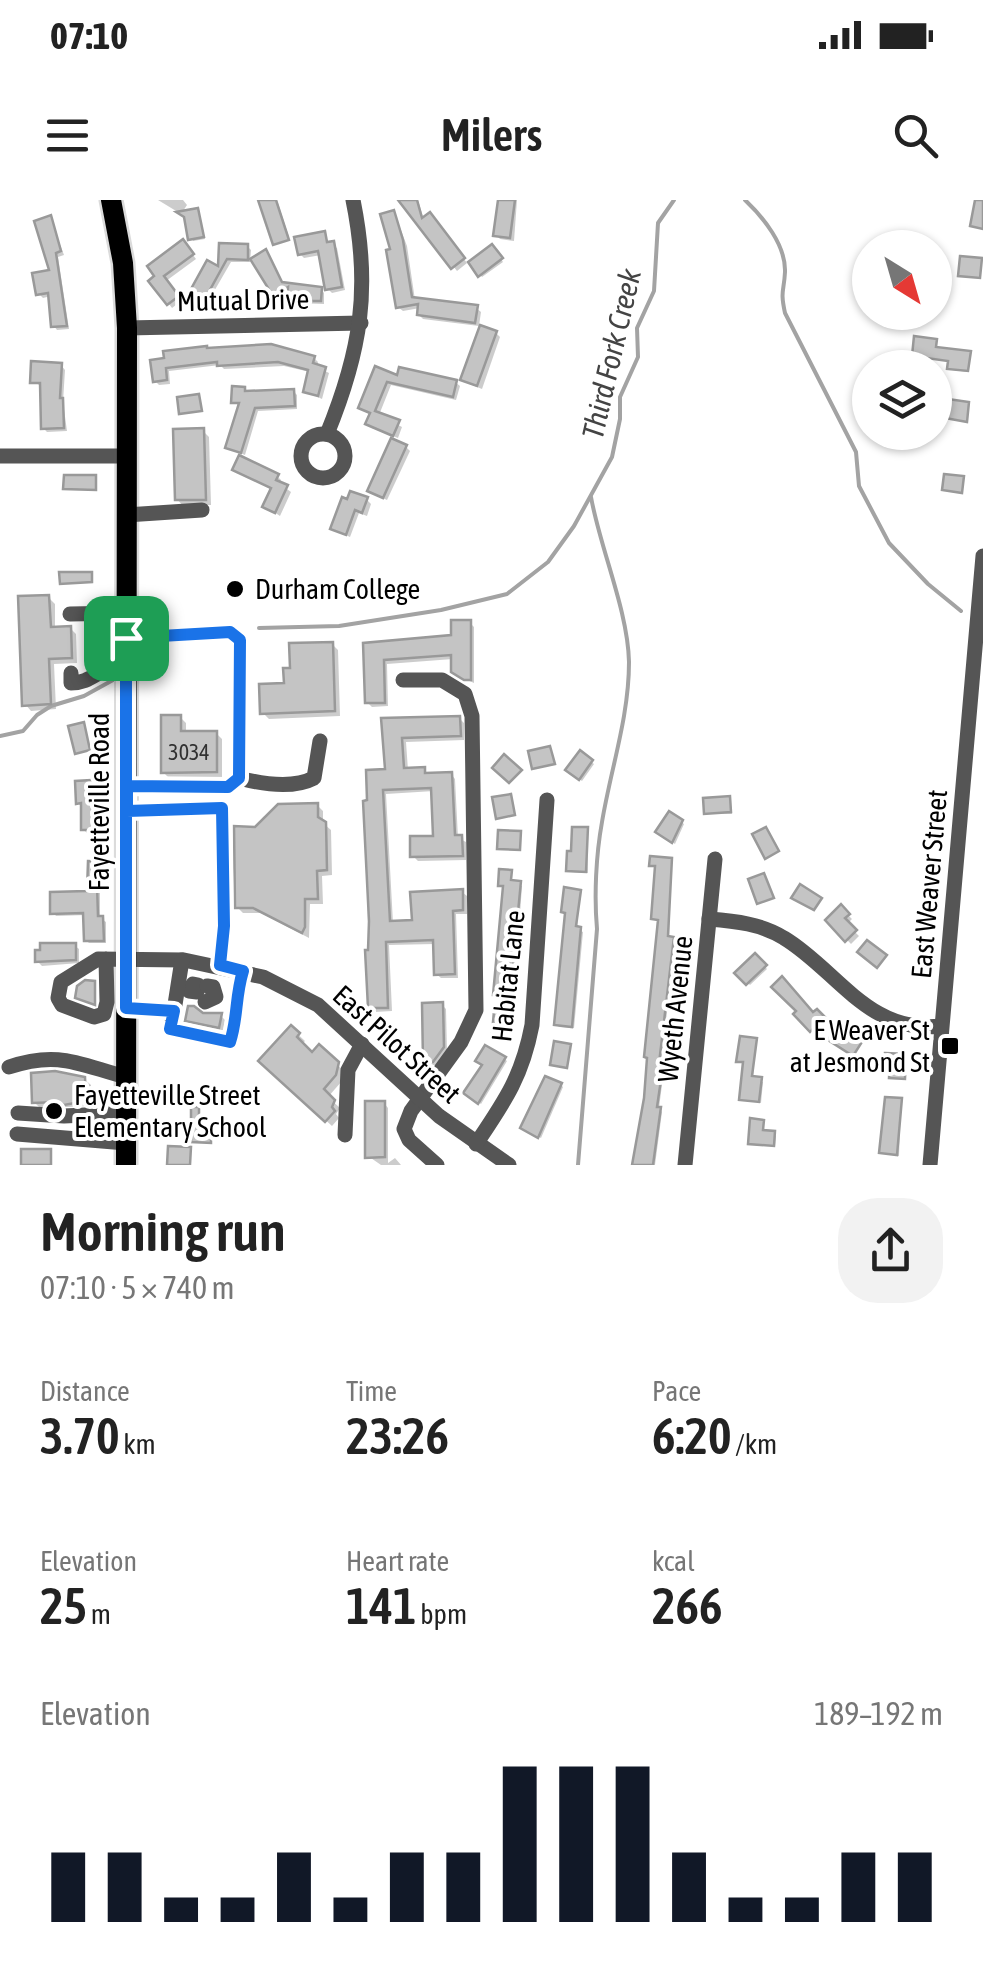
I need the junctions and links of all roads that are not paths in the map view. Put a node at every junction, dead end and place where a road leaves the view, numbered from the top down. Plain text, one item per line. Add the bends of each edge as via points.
1 (111, 200) edge
2 (354, 200) edge
3 (361, 322) junction
4 (126, 328) junction
5 (327, 434) dead end
6 (0, 456) edge
7 (126, 456) junction
8 (202, 510) dead end
9 (126, 515) junction
10 (983, 556) edge
11 (126, 612) junction
12 (70, 614) dead end
13 (116, 637) junction
14 (116, 665) junction
15 (71, 674) dead end
16 (402, 680) dead end
17 (320, 741) dead end
18 (239, 778) junction
19 (127, 786) junction
20 (548, 800) dead end
21 (127, 811) junction
22 (716, 859) dead end
23 (710, 919) junction
24 (117, 960) junction
25 (182, 960) junction
26 (220, 965) junction
27 (243, 971) junction
28 (199, 993) junction
29 (234, 1000) junction
30 (126, 1008) junction
31 (174, 1011) junction
32 (942, 1026) junction
33 (362, 1044) junction
34 (9, 1067) dead end
35 (126, 1077) junction
36 (420, 1099) junction
37 (126, 1113) junction
38 (18, 1114) dead end
39 (18, 1134) dead end
40 (344, 1136) dead end
41 (126, 1142) junction
42 (476, 1144) junction
43 (126, 1165) edge
44 (437, 1165) edge
45 (509, 1165) edge
46 (685, 1165) edge
47 (930, 1165) edge

1 - 4 main road, Fayetteville Road via 124,263
2 - 3 street via 364,269
3 - 4 street, Mutual Drive
3 - 5 street
4 - 7 main road, Fayetteville Road
6 - 7 street
7 - 9 main road, Fayetteville Road
8 - 9 street
9 - 11 main road, Fayetteville Road
10 - 32 street, East Weaver Street
11 - 12 street
11 - 13 main road, Fayetteville Road
13 - 14 main road, Fayetteville Road
13 - 18 street via 230,632 240,640
14 - 15 street via 83,683 71,683
14 - 19 main road, Fayetteville Road
16 - 36 street via 452,685 465,694 472,716 476,1010 462,1042
17 - 18 street via 314,778 304,783
18 - 19 street via 228,787
19 - 21 main road, Fayetteville Road
20 - 42 street, Habitat Lane via 528,1050 520,1076
21 - 24 main road, Fayetteville Road
21 - 26 street via 222,808
22 - 23 street, Wyeth Avenue
23 - 32 street via 772,931 872,1010 912,1025
23 - 46 street, Wyeth Avenue
24 - 25 street, East Pilot Street
24 - 30 main road, Fayetteville Road
25 - 26 street, East Pilot Street
25 - 28 street
26 - 27 street, East Pilot Street
27 - 29 street
27 - 33 street, East Pilot Street via 292,989
28 - 29 street
28 - 31 street
29 - 31 street via 230,1042 170,1029
30 - 31 street
30 - 35 main road, Fayetteville Road
32 - 47 street, East Weaver Street
33 - 36 street, East Pilot Street
33 - 40 street via 348,1070
34 - 35 street via 42,1059 80,1061
35 - 37 main road, Fayetteville Road
36 - 42 street, East Pilot Street
36 - 44 street via 404,1129
37 - 38 street
37 - 41 main road, Fayetteville Road
39 - 41 street
41 - 43 main road, Fayetteville Road
42 - 45 street, East Pilot Street

